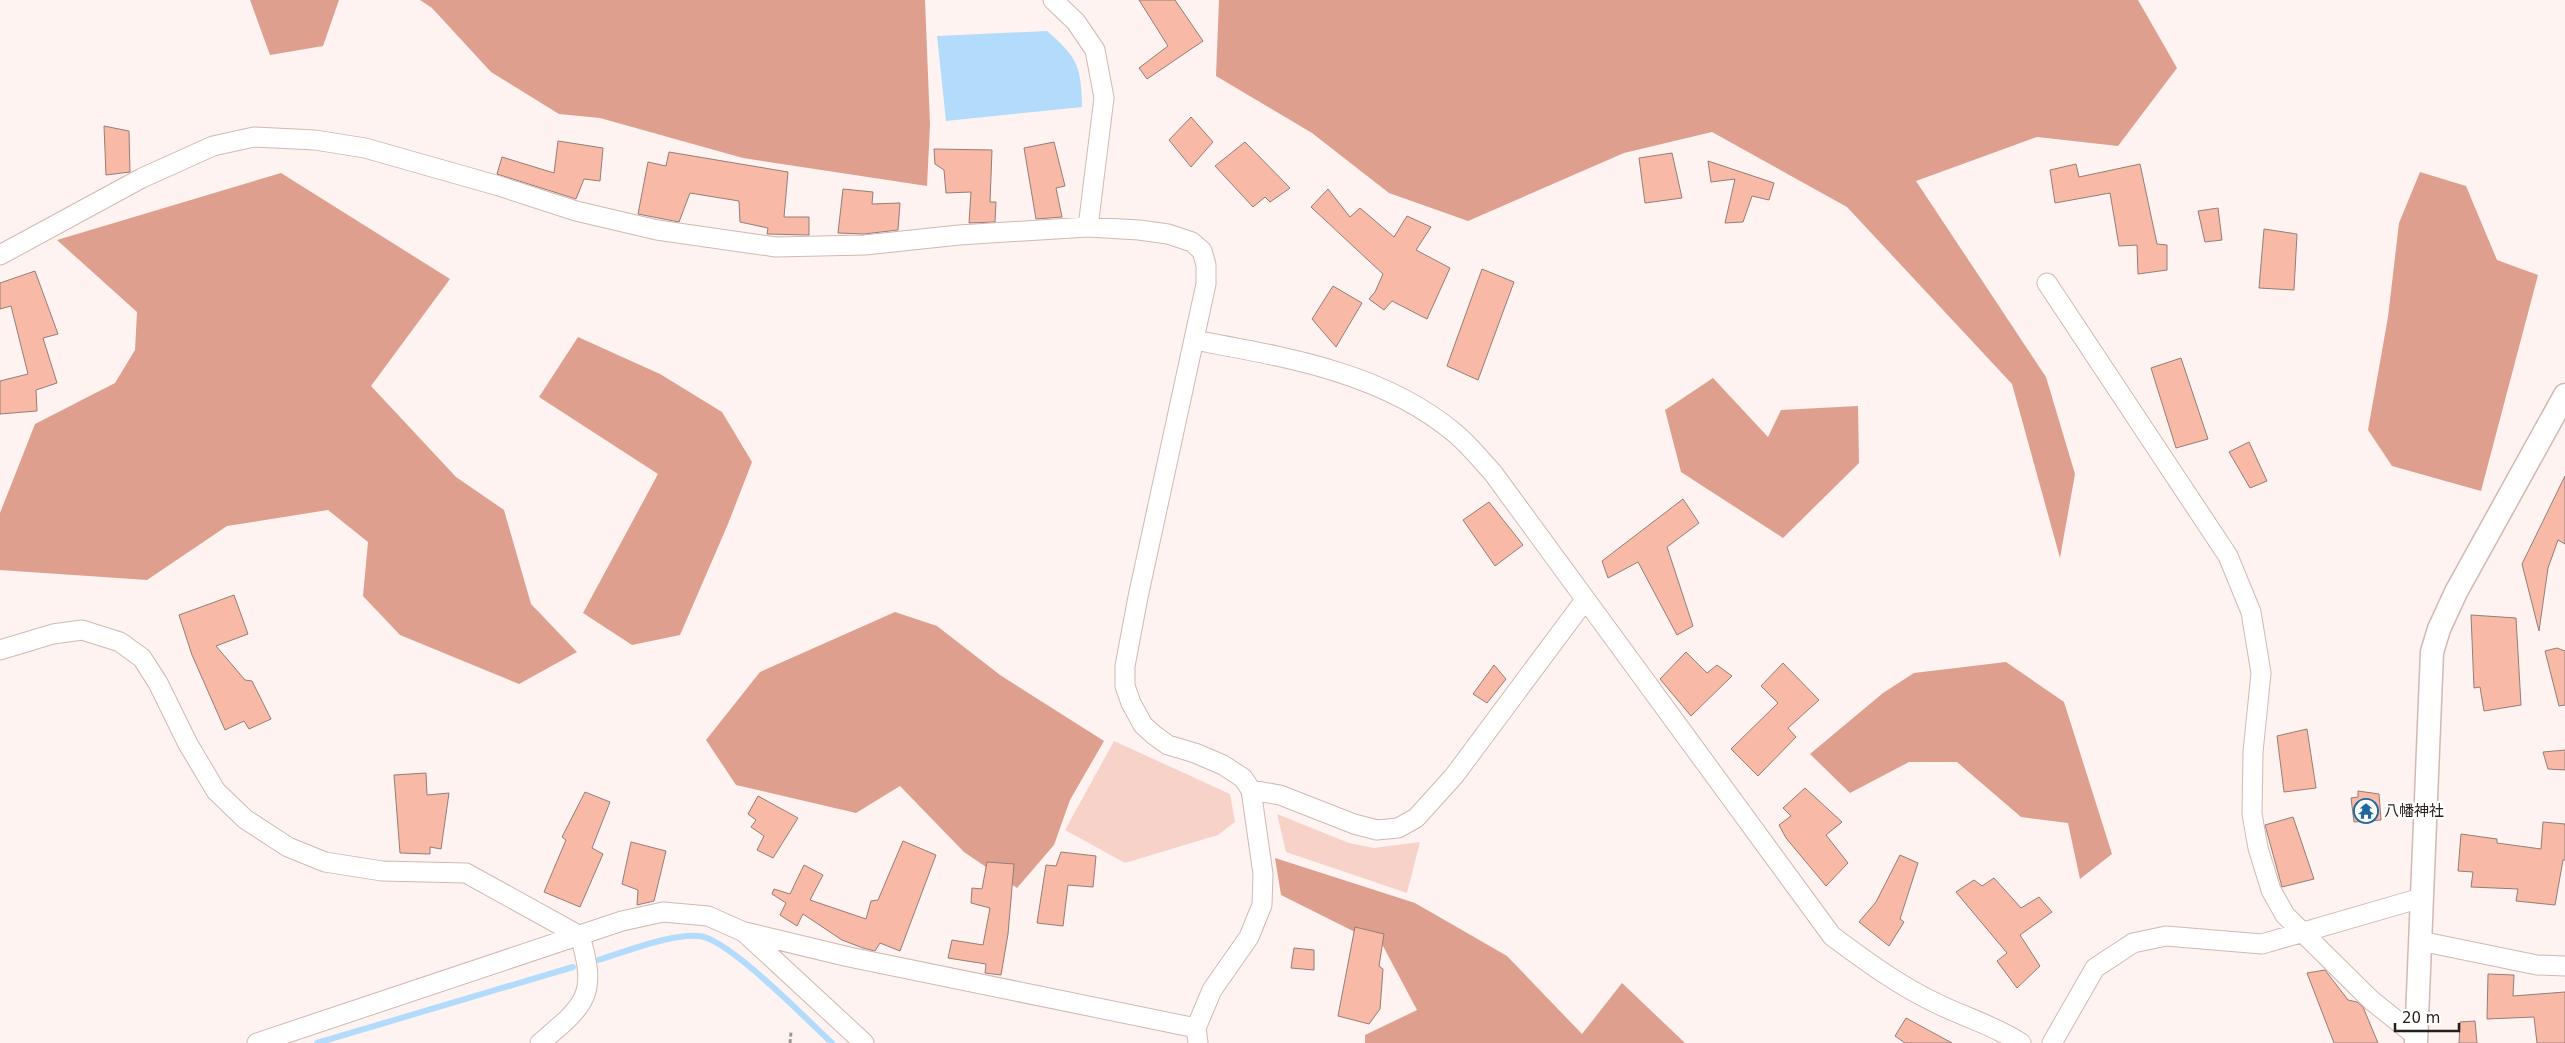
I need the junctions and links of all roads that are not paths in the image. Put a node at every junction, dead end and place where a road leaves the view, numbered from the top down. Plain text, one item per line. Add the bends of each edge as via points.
1 (1053, 0) edge
2 (1088, 227) junction
3 (0, 255) edge
4 (2047, 283) dead end
5 (1194, 340) junction
6 (2565, 395) edge
7 (1584, 600) junction
8 (0, 650) edge
9 (1251, 790) junction
10 (2421, 898) junction
11 (744, 932) junction
12 (2303, 933) junction
13 (580, 936) junction
14 (2420, 941) junction
15 (2565, 966) edge
16 (1197, 1036) edge
17 (2416, 1039) edge
18 (257, 1043) edge
19 (540, 1043) edge
20 (864, 1043) edge
21 (2021, 1043) edge
22 (2052, 1043) edge

1 - 2 street via 1076,22 1094,50 1104,98
2 - 3 street via 865,245 776,247 648,228 576,211 365,148 315,140 254,137 212,146 142,178
2 - 5 street via 1168,234 1192,242 1202,251 1206,284
4 - 12 street via 2228,556 2251,612 2261,674 2253,752 2252,814 2271,890 2285,915
5 - 7 street via 1323,366 1374,385 1416,407 1456,434 1494,473
5 - 9 street via 1138,597 1125,666 1125,686 1143,725 1154,735 1168,745 1195,752 1222,765 1243,778
6 - 10 street via 2438,629 2432,652
7 - 9 street via 1454,776 1416,818 1398,828 1377,830 1280,795
7 - 21 street via 1832,936 1886,976
8 - 13 street via 53,634 82,630 120,642 142,658 216,790 245,819 288,847 326,862 382,871 466,873
9 - 16 street via 1263,874 1262,905 1249,937 1212,990
10 - 12 street
10 - 14 street
11 - 13 street via 708,916 663,912
11 - 16 street
11 - 20 street
12 - 17 street
12 - 22 street via 2262,944 2166,936 2133,943 2095,968
13 - 18 street
13 - 19 street via 587,958 589,981 586,998
14 - 15 street via 2537,965
14 - 17 street

